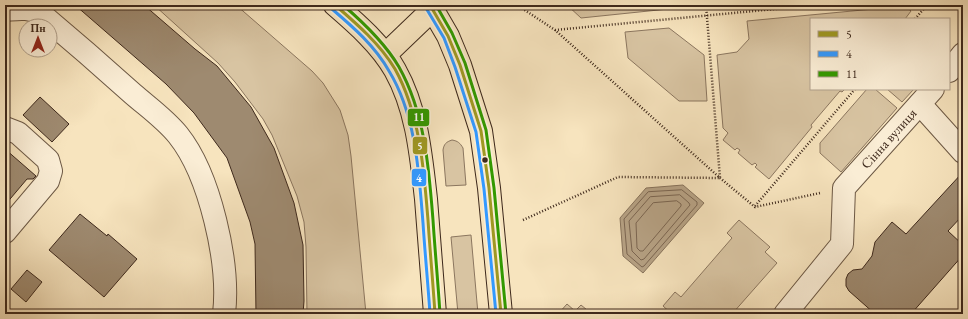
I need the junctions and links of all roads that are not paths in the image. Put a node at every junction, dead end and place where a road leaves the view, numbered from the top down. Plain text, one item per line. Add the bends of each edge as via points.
1 (335, 5) edge
2 (432, 7) edge
3 (5, 10) edge
4 (963, 54) edge
5 (385, 55) junction
6 (950, 70) edge
7 (927, 96) edge
8 (5, 128) edge
9 (961, 147) edge
10 (5, 232) edge
11 (224, 314) edge
12 (435, 314) edge
13 (501, 314) edge
14 (785, 314) edge

1 - 5 main road
2 - 5 main road
2 - 13 main road via 460,65 481,131
3 - 11 street via 33,10 41,14 166,122 185,144 199,172 217,229 224,274
4 - 6 street
5 - 12 main road via 405,92 413,114 420,149
7 - 9 street
7 - 14 street, Сінна вулиця via 844,188 842,244
8 - 10 street via 18,133 48,160 51,171 48,181

